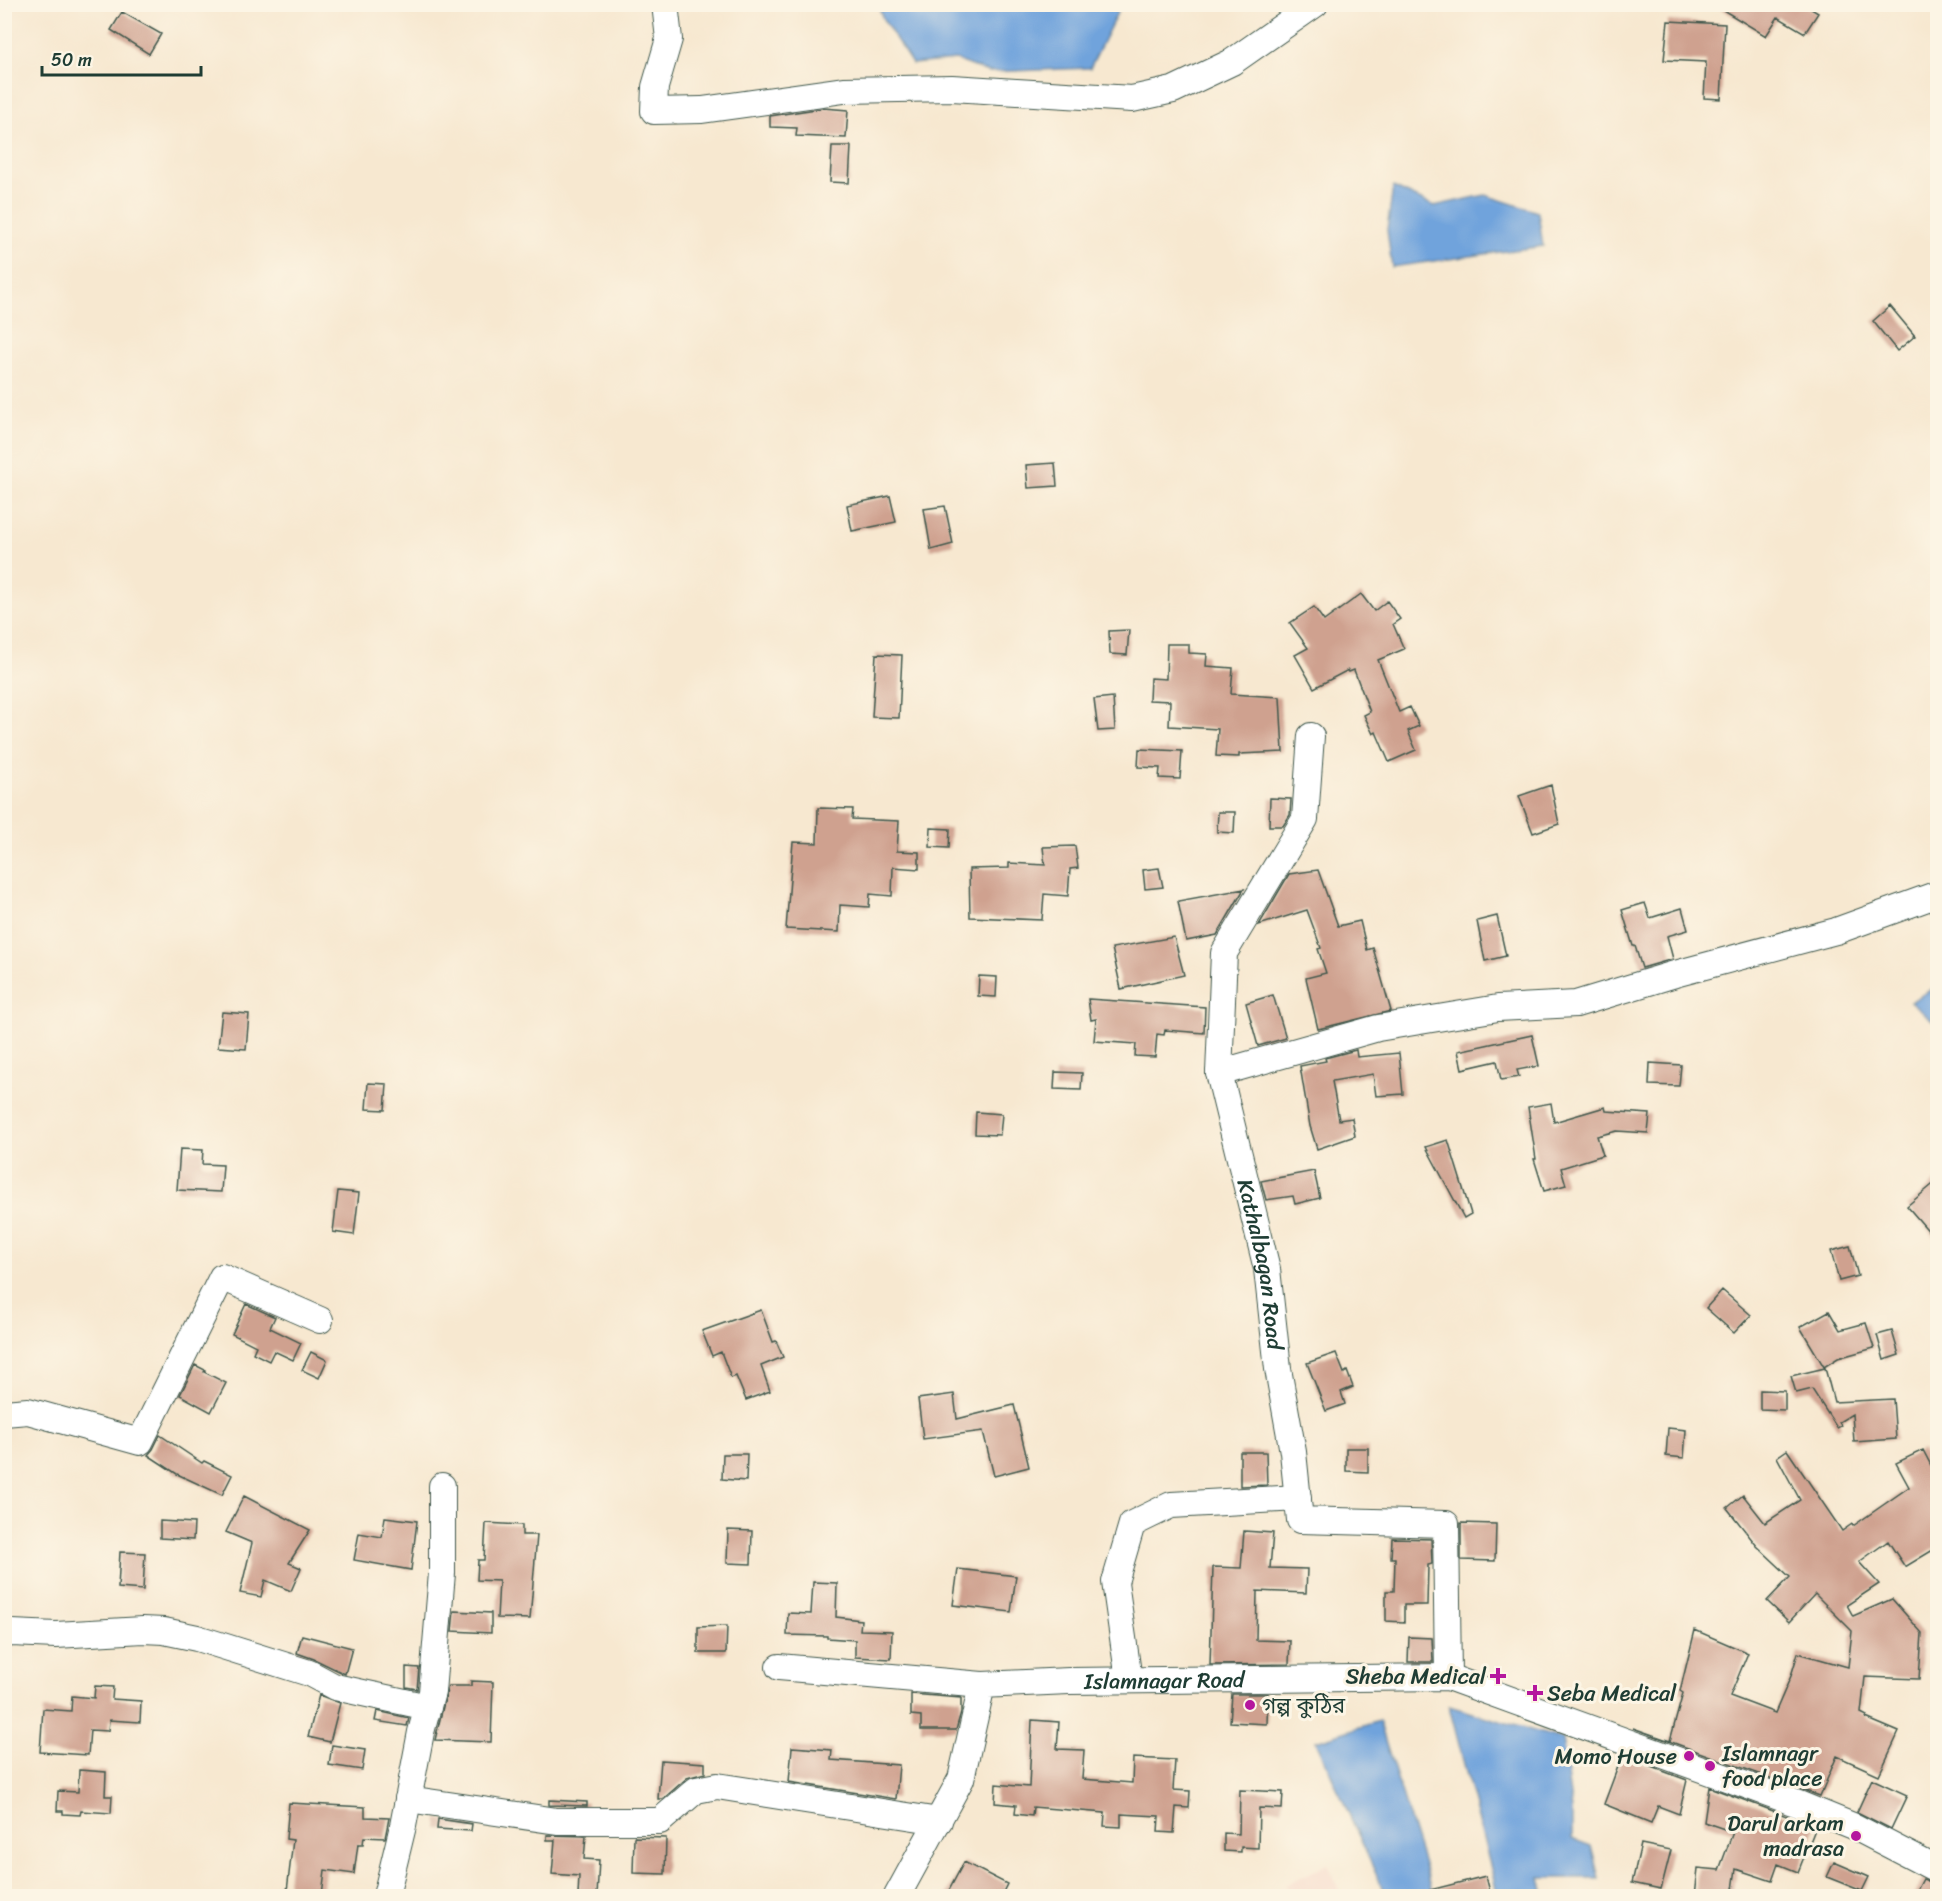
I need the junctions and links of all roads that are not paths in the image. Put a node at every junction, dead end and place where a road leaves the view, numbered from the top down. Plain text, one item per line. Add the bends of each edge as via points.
1 (665, 4) edge
2 (1315, 4) edge
3 (1311, 736) dead end
4 (1938, 894) edge
5 (1219, 1073) junction
6 (320, 1320) dead end
7 (4, 1413) edge
8 (442, 1486) dead end
9 (1298, 1498) junction
10 (4, 1635) edge
11 (779, 1667) dead end
12 (1448, 1677) junction
13 (1129, 1680) junction
14 (982, 1685) junction
15 (428, 1707) junction
16 (408, 1799) junction
17 (939, 1821) junction
18 (1938, 1870) edge
19 (386, 1896) edge
20 (897, 1896) edge

1 - 2 street via 669,39 655,87 654,111 702,110 844,90 952,88 1132,99 1173,90 1232,62
3 - 5 street, Kathalbagan Road via 1305,819 1224,953
4 - 5 street via 1836,931 1576,1004 1498,1008 1378,1028
5 - 9 street, Kathalbagan Road via 1267,1269
6 - 7 street via 222,1277 140,1442 28,1411
8 - 15 street via 442,1573
9 - 12 street, Kathalbagan Road via 1300,1520 1446,1524
9 - 13 street via 1171,1505 1132,1524 1115,1582
10 - 15 street via 164,1631 309,1673 335,1687
11 - 14 street, Islamnagar Road
12 - 13 street, Islamnagar Road
12 - 18 street, Islamnagar Road via 1801,1805 1855,1827
13 - 14 street, Islamnagar Road
14 - 17 street via 961,1779
15 - 16 street
16 - 17 street via 557,1821 660,1821 696,1790 717,1786
16 - 19 street
17 - 20 street

